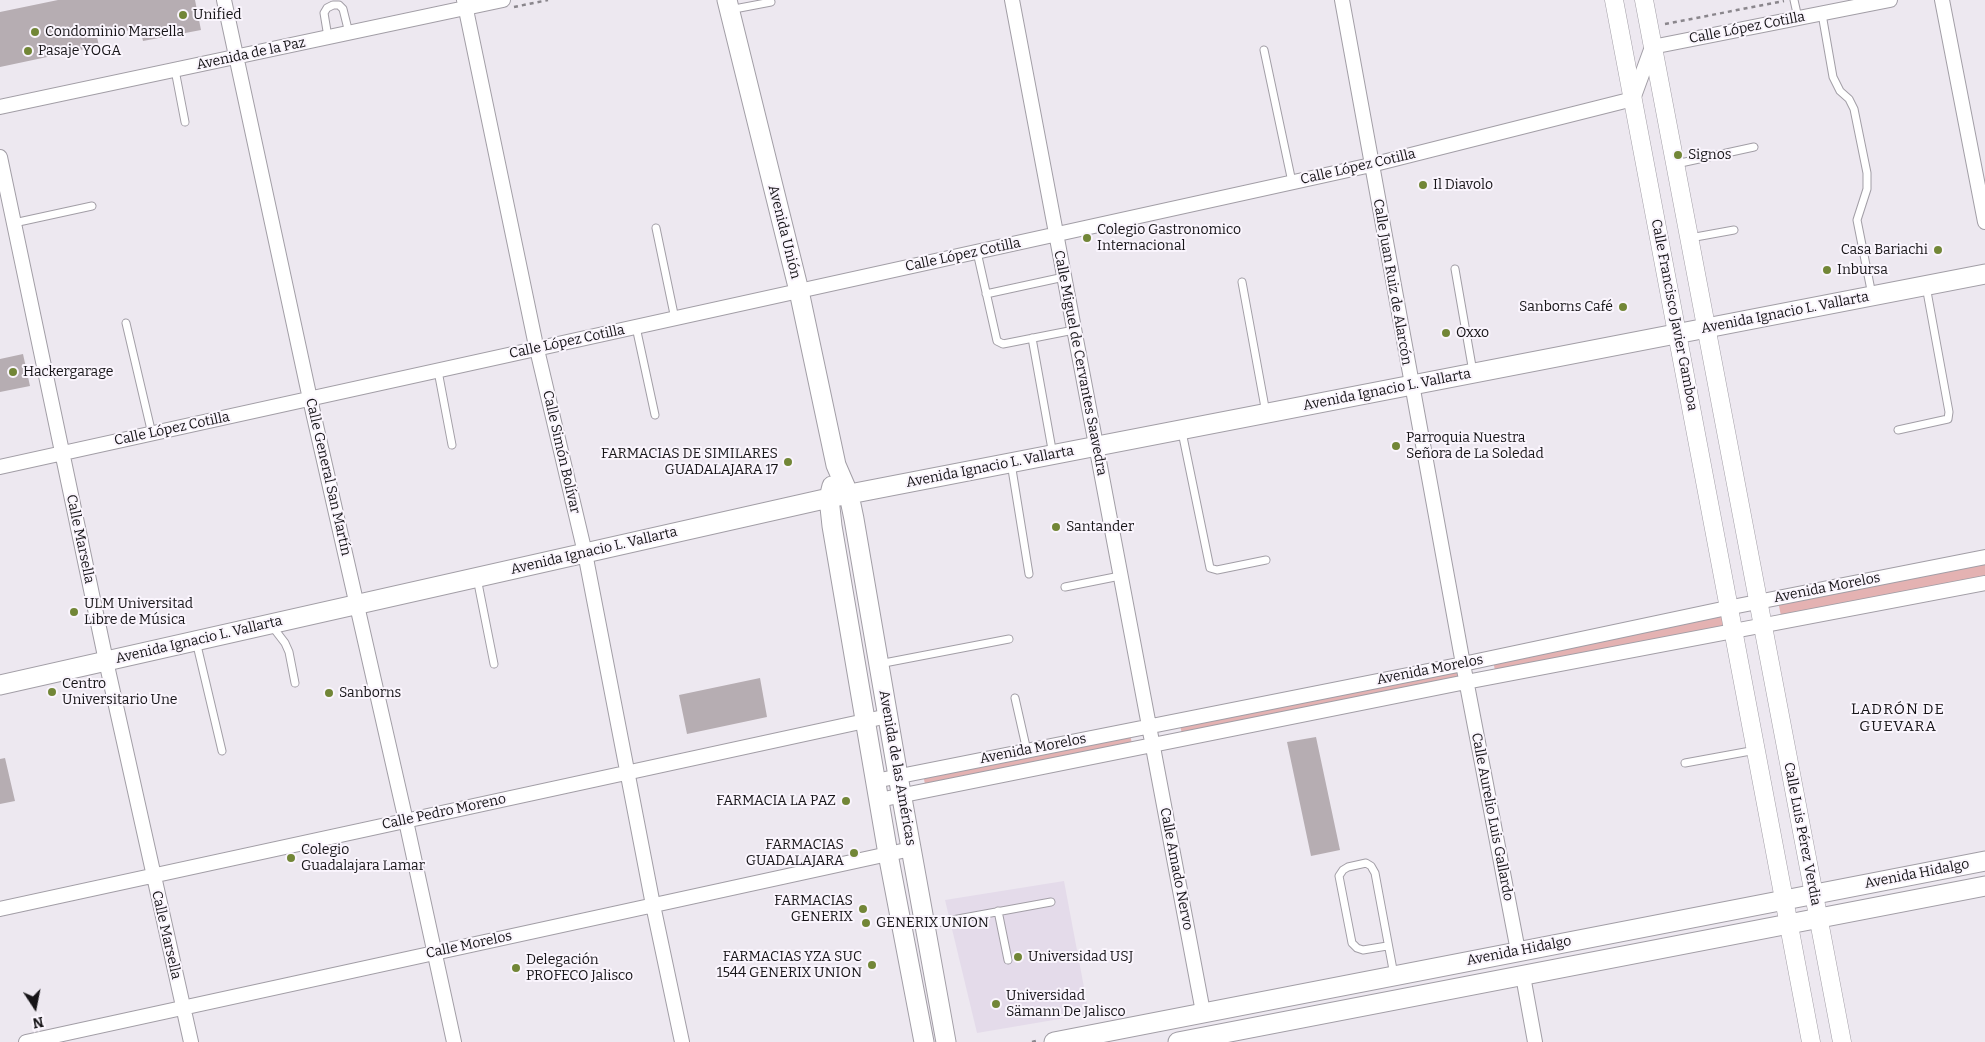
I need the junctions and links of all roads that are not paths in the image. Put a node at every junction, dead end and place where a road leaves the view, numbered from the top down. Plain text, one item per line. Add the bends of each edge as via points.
1 (224, 0) edge
2 (503, 0) edge
3 (1012, 0) edge
4 (1342, 0) edge
5 (1614, 0) edge
6 (1644, 0) edge
7 (1794, 0) edge
8 (1890, 0) edge
9 (1942, 0) edge
10 (332, 2) edge
11 (771, 2) dead end
12 (464, 4) edge
13 (728, 5) edge
14 (1822, 14) junction
15 (1798, 18) junction
16 (350, 33) junction
17 (328, 37) junction
18 (1652, 47) junction
19 (1264, 50) dead end
20 (236, 57) junction
21 (174, 70) junction
22 (1633, 99) junction
23 (0, 107) edge
24 (186, 122) dead end
25 (1754, 147) dead end
26 (0, 157) edge
27 (1675, 164) junction
28 (1371, 165) junction
29 (1292, 182) junction
30 (92, 206) dead end
31 (1985, 222) edge
32 (14, 223) junction
33 (656, 228) dead end
34 (1734, 230) dead end
35 (1056, 234) junction
36 (1688, 238) junction
37 (977, 252) junction
38 (1455, 269) dead end
39 (1985, 274) edge
40 (1064, 278) junction
41 (1242, 282) dead end
42 (1926, 286) junction
43 (799, 291) junction
44 (986, 294) junction
45 (1872, 296) junction
46 (675, 319) junction
47 (126, 323) dead end
48 (636, 327) junction
49 (1705, 328) junction
50 (1074, 330) junction
51 (1678, 334) junction
52 (1032, 338) junction
53 (537, 349) junction
54 (438, 370) junction
55 (1474, 373) junction
56 (1411, 385) junction
57 (310, 399) junction
58 (1266, 413) junction
59 (655, 415) dead end
60 (1182, 430) junction
61 (1898, 430) dead end
62 (152, 434) junction
63 (452, 445) dead end
64 (1096, 447) junction
65 (61, 454) junction
66 (1053, 455) junction
67 (1011, 463) junction
68 (836, 465) junction
69 (0, 467) edge
70 (849, 494) junction
71 (829, 498) junction
72 (585, 553) junction
73 (1985, 557) edge
74 (1266, 560) dead end
75 (1029, 574) dead end
76 (1120, 576) junction
77 (477, 578) junction
78 (1985, 583) edge
79 (1065, 588) dead end
80 (1757, 602) junction
81 (357, 604) junction
82 (1730, 607) junction
83 (270, 624) junction
84 (1762, 626) junction
85 (1735, 631) junction
86 (1009, 639) dead end
87 (196, 641) junction
88 (106, 661) junction
89 (494, 664) dead end
90 (879, 664) junction
91 (1463, 664) junction
92 (1466, 682) junction
93 (295, 684) dead end
94 (0, 685) edge
95 (1015, 698) dead end
96 (888, 716) junction
97 (865, 721) junction
98 (1148, 727) junction
99 (1152, 744) junction
100 (1757, 750) junction
101 (222, 751) dead end
102 (1027, 751) junction
103 (1685, 763) dead end
104 (627, 773) junction
105 (898, 776) junction
106 (875, 781) junction
107 (902, 796) junction
108 (879, 800) junction
109 (406, 820) junction
110 (911, 849) junction
111 (888, 854) junction
112 (1985, 861) edge
113 (153, 876) junction
114 (1985, 886) edge
115 (1813, 894) junction
116 (1785, 900) junction
117 (1051, 902) dead end
118 (653, 905) junction
119 (0, 909) edge
120 (998, 911) junction
121 (1818, 918) junction
122 (1789, 924) junction
123 (925, 925) junction
124 (1387, 946) junction
125 (1518, 952) junction
126 (434, 953) junction
127 (1008, 960) dead end
128 (1394, 975) junction
129 (1523, 976) junction
130 (183, 1008) junction
131 (1203, 1012) junction
132 (1209, 1039) edge
133 (26, 1042) edge
134 (191, 1042) edge
135 (454, 1042) edge
136 (682, 1042) edge
137 (924, 1042) edge
138 (946, 1042) edge
139 (1054, 1042) edge
140 (1178, 1042) edge
141 (1536, 1042) edge
142 (1811, 1042) edge
143 (1842, 1042) edge

1 - 20 street, Calle General San Martín
2 - 12 street, Avenida de la Paz
3 - 35 street, Calle Miguel de Cervantes Saavedra
4 - 28 street, Calle Juan Ruiz de Alarcón
5 - 22 street, Calle Francisco Javier Gamboa
6 - 18 street, Calle Francisco Javier Gamboa
7 - 15 lane
8 - 14 street, Calle López Cotilla
9 - 31 street
10 - 16 lane via 343,9
10 - 17 lane via 324,13
11 - 13 lane
12 - 16 street, Avenida de la Paz
12 - 53 street, Calle Simón Bolívar
13 - 43 main road, Avenida Unión
14 - 15 street, Calle López Cotilla
14 - 45 lane via 1833,77 1854,109 1867,173 1867,189 1856,220
15 - 18 street, Calle López Cotilla
16 - 17 street, Avenida de la Paz
17 - 20 street, Avenida de la Paz
18 - 22 street
18 - 27 street, Calle Francisco Javier Gamboa
19 - 29 lane
20 - 21 street, Avenida de la Paz
20 - 57 street, Calle General San Martín
21 - 23 street, Avenida de la Paz
21 - 24 lane
22 - 28 street, Calle López Cotilla
22 - 51 street, Calle Francisco Javier Gamboa
25 - 27 lane
26 - 32 street, Calle Marsella
27 - 36 street, Calle Francisco Javier Gamboa
28 - 29 street, Calle López Cotilla
28 - 56 street, Calle Juan Ruiz de Alarcón
29 - 35 street, Calle López Cotilla
30 - 32 lane
32 - 65 street, Calle Marsella
33 - 46 lane
34 - 36 lane
35 - 37 street, Calle López Cotilla
35 - 40 street, Calle Miguel de Cervantes Saavedra
36 - 49 street, Calle Francisco Javier Gamboa
37 - 43 street, Calle López Cotilla
37 - 44 lane
38 - 55 lane
39 - 42 main road, Avenida Ignacio L. Vallarta
40 - 44 lane
40 - 50 street, Calle Miguel de Cervantes Saavedra
41 - 58 lane
42 - 45 main road, Avenida Ignacio L. Vallarta
42 - 61 lane via 1948,419
43 - 46 street, Calle López Cotilla
43 - 68 main road, Avenida Unión
44 - 52 lane via 996,341 1003,344
45 - 49 main road, Avenida Ignacio L. Vallarta
46 - 48 street, Calle López Cotilla
47 - 62 lane
48 - 53 street, Calle López Cotilla
48 - 59 lane
49 - 51 main road, Avenida Ignacio L. Vallarta
49 - 80 street, Calle Francisco Javier Gamboa
50 - 52 lane
50 - 64 street, Calle Miguel de Cervantes Saavedra
51 - 55 main road, Avenida Ignacio L. Vallarta
51 - 82 street, Calle Francisco Javier Gamboa
52 - 66 lane
53 - 54 street, Calle López Cotilla
53 - 72 street, Calle Simón Bolívar
54 - 57 street, Calle López Cotilla
54 - 63 lane
55 - 56 main road, Avenida Ignacio L. Vallarta
56 - 58 main road, Avenida Ignacio L. Vallarta
56 - 91 street, Calle Juan Ruiz de Alarcón
57 - 62 street, Calle López Cotilla
57 - 81 street, Calle General San Martín
58 - 60 main road, Avenida Ignacio L. Vallarta
60 - 64 main road, Avenida Ignacio L. Vallarta
60 - 74 lane via 1210,568 1217,570
62 - 65 street, Calle López Cotilla
64 - 66 main road, Avenida Ignacio L. Vallarta
64 - 76 street, Calle Miguel de Cervantes Saavedra
65 - 69 street, Calle López Cotilla
65 - 88 street, Calle Marsella
66 - 67 main road, Avenida Ignacio L. Vallarta
67 - 70 main road, Avenida Ignacio L. Vallarta
67 - 75 lane
68 - 70 main road, Avenida Unión
68 - 71 main road, Avenida Unión
70 - 71 main road, Avenida Ignacio L. Vallarta
70 - 90 main road, Avenida de las Américas
71 - 72 main road, Avenida Ignacio L. Vallarta
71 - 97 main road, Avenida de las Américas
72 - 77 main road, Avenida Ignacio L. Vallarta
72 - 104 street, Calle Simón Bolívar
73 - 80 street, Avenida Morelos
76 - 79 lane
76 - 98 street, Calle Miguel de Cervantes Saavedra
77 - 81 main road, Avenida Ignacio L. Vallarta
77 - 89 lane
78 - 84 street, Avenida Morelos
80 - 82 street, Avenida Morelos
80 - 84 street, Calle Francisco Javier Gamboa
81 - 83 main road, Avenida Ignacio L. Vallarta
81 - 109 street, Calle General San Martín
82 - 85 street, Calle Francisco Javier Gamboa
82 - 91 street, Avenida Morelos
83 - 87 main road, Avenida Ignacio L. Vallarta
83 - 93 lane via 285,643
84 - 85 street, Avenida Morelos
84 - 115 street, Calle Luis Pérez Verdia
85 - 92 street, Avenida Morelos
85 - 100 street, Calle Luis Pérez Verdia
86 - 90 lane
87 - 88 main road, Avenida Ignacio L. Vallarta
87 - 101 lane
88 - 94 main road, Avenida Ignacio L. Vallarta
88 - 113 street, Calle Marsella
90 - 96 main road, Avenida de las Américas
91 - 92 street, Calle Juan Ruiz de Alarcón
91 - 98 street, Avenida Morelos
92 - 99 street, Avenida Morelos
92 - 125 street, Calle Aurelio Luis Gallardo
95 - 102 lane
96 - 97 street, Calle Pedro Moreno
96 - 105 main road, Avenida de las Américas
97 - 104 street, Calle Pedro Moreno
97 - 106 main road, Avenida de las Américas
98 - 99 street, Calle Amado Nervo
98 - 102 street, Avenida Morelos
99 - 107 street, Avenida Morelos
99 - 131 street, Calle Amado Nervo
100 - 103 lane
100 - 116 street, Calle Luis Pérez Verdia
102 - 105 street, Avenida Morelos
104 - 109 street, Calle Pedro Moreno
104 - 118 street, Calle Simón Bolívar
105 - 106 street, Avenida Morelos
105 - 107 main road, Avenida de las Américas
106 - 108 main road, Avenida de las Américas
107 - 108 street, Avenida Morelos
107 - 110 main road, Avenida de las Américas
108 - 111 main road, Avenida de las Américas
109 - 113 street, Calle Pedro Moreno
109 - 126 street, Calle General San Martín
110 - 111 street, Calle Morelos
110 - 123 main road, Avenida de las Américas
111 - 118 street, Calle Morelos
111 - 137 main road, Avenida de las Américas
112 - 115 main road, Avenida Hidalgo
113 - 119 street, Calle Pedro Moreno
113 - 130 street, Calle Marsella
114 - 121 main road, Avenida Hidalgo
115 - 116 main road, Avenida Hidalgo
115 - 121 street, Calle Luis Pérez Verdia
116 - 122 street, Calle Luis Pérez Verdia
116 - 125 main road, Avenida Hidalgo
117 - 120 lane
118 - 126 street, Calle Morelos
118 - 136 street, Calle Simón Bolívar
120 - 123 lane
120 - 127 lane
121 - 122 main road, Avenida Hidalgo
121 - 143 street, Calle Luis Pérez Verdia
122 - 129 main road, Avenida Hidalgo
122 - 142 street, Calle Luis Pérez Verdia
123 - 138 main road, Avenida de las Américas
124 - 124 lane via 1372,866 1366,863 1348,867 1339,876 1352,944 1363,950
124 - 128 lane
125 - 128 main road, Avenida Hidalgo
126 - 130 street, Calle Morelos
126 - 135 street, Calle General San Martín
128 - 131 main road, Avenida Hidalgo
129 - 132 main road, Avenida Hidalgo
129 - 141 street
130 - 133 street, Calle Morelos
130 - 134 street, Calle Marsella
131 - 139 main road, Avenida Hidalgo
132 - 140 main road, Avenida Hidalgo

